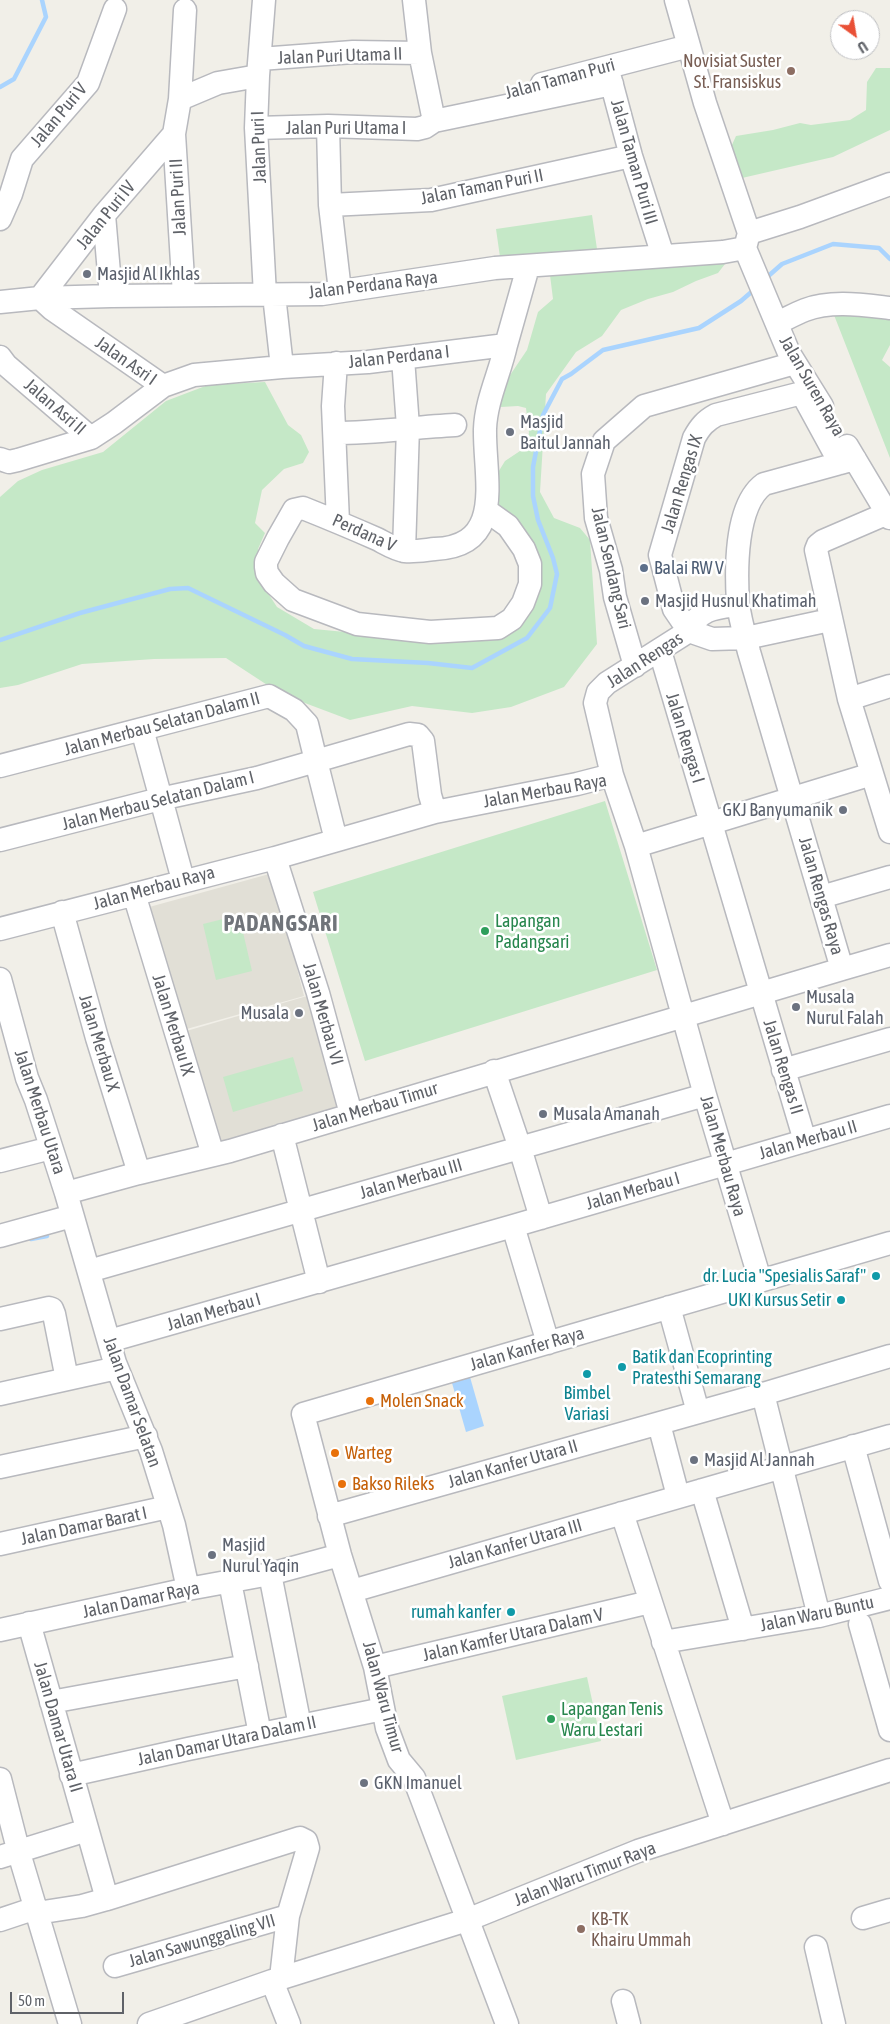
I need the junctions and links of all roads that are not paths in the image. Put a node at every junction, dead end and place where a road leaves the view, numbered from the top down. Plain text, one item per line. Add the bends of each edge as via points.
1 (264, 0) edge
2 (414, 0) edge
3 (676, 0) edge
4 (115, 10) dead end
5 (184, 10) dead end
6 (689, 46) junction
7 (420, 53) junction
8 (259, 68) junction
9 (610, 75) junction
10 (180, 99) junction
11 (433, 117) junction
12 (328, 126) junction
13 (256, 128) junction
14 (174, 134) junction
15 (631, 156) junction
16 (8, 174) edge
17 (890, 184) edge
18 (330, 206) junction
19 (104, 215) junction
20 (0, 219) edge
21 (747, 240) junction
22 (663, 256) junction
23 (528, 267) junction
24 (340, 291) junction
25 (184, 295) junction
26 (270, 295) junction
27 (111, 296) junction
28 (40, 298) junction
29 (0, 302) edge
30 (890, 308) edge
31 (777, 323) junction
32 (506, 345) junction
33 (0, 357) edge
34 (403, 358) junction
35 (336, 363) junction
36 (795, 363) junction
37 (282, 367) junction
38 (163, 386) junction
39 (455, 425) dead end
40 (408, 428) junction
41 (335, 433) junction
42 (90, 438) junction
43 (0, 459) edge
44 (848, 461) junction
45 (487, 511) junction
46 (888, 511) edge
47 (338, 522) junction
48 (404, 551) junction
49 (738, 605) junction
50 (830, 620) junction
51 (689, 632) junction
52 (746, 638) junction
53 (660, 651) junction
54 (635, 666) junction
55 (890, 686) edge
56 (850, 699) junction
57 (142, 730) junction
58 (316, 761) junction
59 (0, 766) edge
60 (872, 774) junction
61 (612, 775) junction
62 (792, 798) junction
63 (160, 800) junction
64 (435, 812) junction
65 (711, 825) junction
66 (890, 832) edge
67 (0, 840) edge
68 (336, 840) junction
69 (636, 846) junction
70 (275, 858) junction
71 (890, 877) edge
72 (183, 880) junction
73 (134, 894) junction
74 (821, 898) junction
75 (62, 912) junction
76 (0, 929) edge
77 (890, 955) edge
78 (842, 969) junction
79 (0, 979) edge
80 (760, 993) junction
81 (4, 1012) edge
82 (683, 1016) junction
83 (890, 1039) edge
84 (783, 1070) junction
85 (494, 1071) junction
86 (705, 1095) junction
87 (351, 1114) junction
88 (890, 1116) edge
89 (282, 1135) junction
90 (805, 1141) junction
91 (51, 1148) junction
92 (520, 1148) junction
93 (213, 1155) junction
94 (0, 1161) edge
95 (725, 1165) junction
96 (139, 1173) junction
97 (66, 1193) junction
98 (302, 1210) junction
99 (72, 1216) junction
100 (541, 1218) junction
101 (513, 1226) junction
102 (0, 1236) edge
103 (890, 1243) edge
104 (89, 1271) junction
105 (760, 1280) junction
106 (319, 1282) junction
107 (669, 1307) junction
108 (0, 1319) edge
109 (109, 1341) junction
110 (548, 1343) junction
111 (890, 1356) edge
112 (117, 1368) junction
113 (67, 1379) junction
114 (0, 1394) edge
115 (762, 1394) junction
116 (698, 1412) junction
117 (659, 1424) junction
118 (146, 1436) junction
119 (890, 1436) edge
120 (853, 1446) junction
121 (0, 1467) edge
122 (780, 1467) junction
123 (702, 1490) junction
124 (678, 1496) junction
125 (168, 1507) junction
126 (622, 1514) junction
127 (329, 1516) junction
128 (884, 1539) edge
129 (0, 1544) edge
130 (340, 1555) junction
131 (270, 1574) junction
132 (890, 1581) edge
133 (230, 1582) junction
134 (188, 1590) junction
135 (352, 1591) junction
136 (890, 1598) edge
137 (650, 1602) junction
138 (819, 1616) junction
139 (29, 1623) junction
140 (860, 1624) dead end
141 (743, 1629) junction
142 (0, 1630) edge
143 (663, 1642) junction
144 (247, 1666) junction
145 (375, 1667) junction
146 (51, 1702) junction
147 (383, 1709) junction
148 (300, 1726) junction
149 (890, 1730) edge
150 (260, 1734) junction
151 (890, 1770) edge
152 (71, 1775) junction
153 (0, 1779) edge
154 (723, 1824) junction
155 (88, 1830) junction
156 (10, 1855) edge
157 (107, 1899) junction
158 (890, 1910) edge
159 (38, 1913) junction
160 (288, 1916) junction
161 (862, 1918) dead end
162 (0, 1920) edge
163 (467, 1920) junction
164 (816, 1947) dead end
165 (116, 1966) dead end
166 (276, 1979) junction
167 (623, 2001) dead end
168 (70, 2024) edge
169 (149, 2024) edge
170 (289, 2024) edge
171 (507, 2024) edge
172 (629, 2024) edge
173 (834, 2024) edge

1 - 8 street, Jalan Puri I
2 - 7 street
3 - 6 street, Jalan Suren Raya
4 - 16 street, Jalan Puri V via 88,83
5 - 10 street, Jalan Puri II
6 - 9 street, Jalan Taman Puri
6 - 21 street, Jalan Suren Raya
7 - 8 street, Jalan Puri Utama II via 353,52
7 - 11 street
8 - 10 street
8 - 13 street, Jalan Puri I
9 - 11 street, Jalan Taman Puri
9 - 15 street, Jalan Taman Puri III
10 - 14 street, Jalan Puri II
11 - 12 street, Jalan Puri Utama I via 425,127 417,129
12 - 13 street, Jalan Puri Utama I
12 - 18 street
13 - 26 street, Jalan Puri I
14 - 19 street, Jalan Puri IV
14 - 25 street, Jalan Puri II
15 - 18 street, Jalan Taman Puri II via 431,200
15 - 22 street, Jalan Taman Puri III
16 - 20 street, Jalan Puri V via 11,194
17 - 21 street, Jalan Perdana Raya
18 - 24 street
19 - 27 street
19 - 28 street, Jalan Puri IV
21 - 22 street, Jalan Perdana Raya via 723,252
21 - 31 street, Jalan Suren Raya
22 - 23 street, Jalan Perdana Raya
23 - 24 street, Jalan Perdana Raya via 495,268
23 - 32 street
24 - 26 street, Jalan Perdana Raya
25 - 26 street, Jalan Perdana Raya
25 - 27 street, Jalan Perdana Raya
26 - 37 street
27 - 28 street, Jalan Perdana Raya
28 - 29 street, Jalan Perdana Raya
28 - 38 street, Jalan Asri I
30 - 31 street via 863,304 830,305 807,309
31 - 36 street, Jalan Suren Raya
32 - 34 street, Jalan Perdana I
32 - 45 street via 492,388 485,429
33 - 42 street, Jalan Asri II
34 - 35 street, Jalan Perdana I
34 - 40 street
35 - 37 street, Jalan Perdana I
35 - 41 street
36 - 44 street, Jalan Suren Raya
36 - 54 street, Jalan Sendang Sari via 644,406 604,441 593,474 596,518
37 - 38 street, Jalan Asri I via 194,374
38 - 42 street, Jalan Asri II
39 - 40 street
40 - 41 street
40 - 48 street
41 - 47 street
42 - 43 street via 18,460
44 - 46 street, Jalan Suren Raya
44 - 49 street, Jalan Rengas Raya via 764,484 755,492 742,520
44 - 51 street, Jalan Rengas IX via 798,394 716,415 701,424 660,555 674,609
45 - 47 street, Perdana V via 508,526 530,564 530,584 523,603 512,619 498,628 430,632 357,624 293,600 274,583 266,567 289,518 294,510 303,508
45 - 48 street, Perdana V via 478,529 466,542 450,549
46 - 50 street via 818,545 816,558
47 - 48 street, Perdana V
49 - 51 street, Jalan Rengas via 702,613
49 - 52 street, Jalan Rengas Raya
50 - 52 street, Jalan Rengas
50 - 56 street
51 - 52 street, Jalan Rengas via 712,639
51 - 53 street, Jalan Rengas
52 - 62 street, Jalan Rengas Raya
53 - 54 street, Jalan Rengas
53 - 65 street, Jalan Rengas I
54 - 61 street, Jalan Rengas via 607,683 598,692 594,703
55 - 56 street
56 - 60 street
57 - 58 street, Jalan Merbau Selatan Dalam II via 269,696 294,710 307,724
57 - 59 street, Jalan Merbau Selatan Dalam II
57 - 63 street
58 - 63 street, Jalan Merbau Selatan Dalam I
58 - 64 street, Jalan Merbau Selatan Dalam I via 410,734 418,735 424,741
58 - 68 street
60 - 62 street
60 - 66 street
61 - 64 street, Jalan Merbau Raya
61 - 69 street, Jalan Merbau Raya
62 - 65 street
62 - 74 street, Jalan Rengas Raya
63 - 67 street, Jalan Merbau Selatan Dalam I
63 - 72 street
64 - 68 street, Jalan Merbau Raya
65 - 69 street
65 - 80 street, Jalan Rengas I
68 - 70 street, Jalan Merbau Raya
69 - 82 street, Jalan Merbau Raya
70 - 72 street, Jalan Merbau Raya
70 - 87 street, Jalan Merbau VI via 318,993
71 - 74 street
72 - 73 street, Jalan Merbau Raya
73 - 75 street, Jalan Merbau Raya
73 - 93 street, Jalan Merbau IX
74 - 78 street, Jalan Rengas Raya
75 - 76 street, Jalan Merbau Raya
75 - 96 street, Jalan Merbau X
77 - 78 street
78 - 80 street, Jalan Rengas Raya
79 - 81 street, Jalan Merbau Utara
80 - 82 street, Jalan Rengas Raya
80 - 84 street, Jalan Rengas II
81 - 91 street, Jalan Merbau Utara
82 - 85 street, Jalan Merbau Timur
82 - 86 street, Jalan Merbau Raya
83 - 84 street
84 - 90 street, Jalan Rengas II
85 - 87 street, Jalan Merbau Timur
85 - 92 street
86 - 92 street, Jalan Merbau III
86 - 95 street, Jalan Merbau Raya
87 - 89 street, Jalan Merbau Timur
88 - 90 street, Jalan Merbau II
89 - 93 street, Jalan Merbau Timur
89 - 98 street
90 - 95 street, Jalan Merbau II
91 - 94 street
91 - 97 street, Jalan Merbau Utara
92 - 98 street, Jalan Merbau III
92 - 100 street
93 - 96 street, Jalan Merbau Timur
95 - 100 street, Jalan Merbau I
95 - 105 street, Jalan Merbau Raya
96 - 97 street, Jalan Merbau Timur
97 - 99 street, Jalan Merbau Utara
98 - 104 street, Jalan Merbau III
98 - 106 street
99 - 102 street
99 - 104 street, Jalan Damar Selatan
100 - 101 street, Jalan Merbau I
101 - 106 street, Jalan Merbau I
101 - 110 street
103 - 105 street, Jalan Kanfer Raya
104 - 109 street, Jalan Damar Selatan
105 - 107 street, Jalan Kanfer Raya
106 - 109 street, Jalan Merbau I
107 - 110 street, Jalan Kanfer Raya
107 - 116 street
108 - 113 street via 52,1309
109 - 112 street, Jalan Damar Selatan
110 - 127 street, Jalan Kanfer Raya via 303,1414
111 - 115 street, Jalan Kanfer Utara II
112 - 113 street
112 - 118 street, Jalan Damar Selatan
113 - 114 street
115 - 116 street, Jalan Kanfer Utara II
115 - 122 street
116 - 117 street, Jalan Kanfer Utara II
117 - 124 street
117 - 127 street, Jalan Kanfer Utara II
118 - 121 street
118 - 125 street, Jalan Damar Selatan
119 - 120 street, Jalan Kanfer Utara III
120 - 122 street, Jalan Kanfer Utara III
120 - 128 street
122 - 123 street, Jalan Kanfer Utara III
122 - 138 street
123 - 124 street, Jalan Kanfer Utara III
123 - 141 street
124 - 126 street, Jalan Kanfer Utara III
125 - 129 street, Jalan Damar Barat I
125 - 134 street, Jalan Damar Selatan
126 - 135 street, Jalan Kanfer Utara III
126 - 137 street
127 - 130 street, Jalan Kanfer Raya
128 - 132 street
130 - 131 street, Jalan Damar Raya
130 - 135 street, Jalan Waru Timur
131 - 133 street, Jalan Damar Raya
131 - 148 street
133 - 134 street, Jalan Damar Raya
133 - 144 street
134 - 139 street, Jalan Damar Raya
135 - 145 street, Jalan Waru Timur
136 - 138 street, Jalan Waru Buntu
137 - 143 street
137 - 145 street, Jalan Kamfer Utara Dalam V
138 - 141 street, Jalan Waru Buntu
139 - 142 street, Jalan Damar Raya
139 - 146 street, Jalan Damar Utara II
140 - 149 street
141 - 143 street, Jalan Waru Buntu
143 - 154 street
144 - 146 street
144 - 150 street
145 - 147 street, Jalan Waru Timur
146 - 152 street, Jalan Damar Utara II
147 - 148 street, Jalan Damar Utara Dalam II
147 - 163 street, Jalan Waru Timur via 399,1760 414,1778
148 - 150 street, Jalan Damar Utara Dalam II
150 - 152 street, Jalan Damar Utara Dalam II
151 - 154 street, Jalan Waru Timur Raya
152 - 155 street, Jalan Damar Utara II
153 - 156 street
154 - 163 street, Jalan Waru Timur Raya via 638,1852
155 - 156 street
155 - 157 street, Jalan Damar Utara II
156 - 159 street
157 - 159 street
157 - 160 street, Jalan Sawunggaling VII via 300,1838 306,1841 308,1848
158 - 161 street
159 - 162 street via 27,1911
159 - 168 street
160 - 165 street, Jalan Sawunggaling VII
160 - 166 street, Jalan Sawunggaling VII
163 - 166 street, Jalan Waru Timur Raya
163 - 171 street, Jalan Waru Timur
164 - 173 street
166 - 169 street, Jalan Waru Timur Raya
166 - 170 street
167 - 172 street

